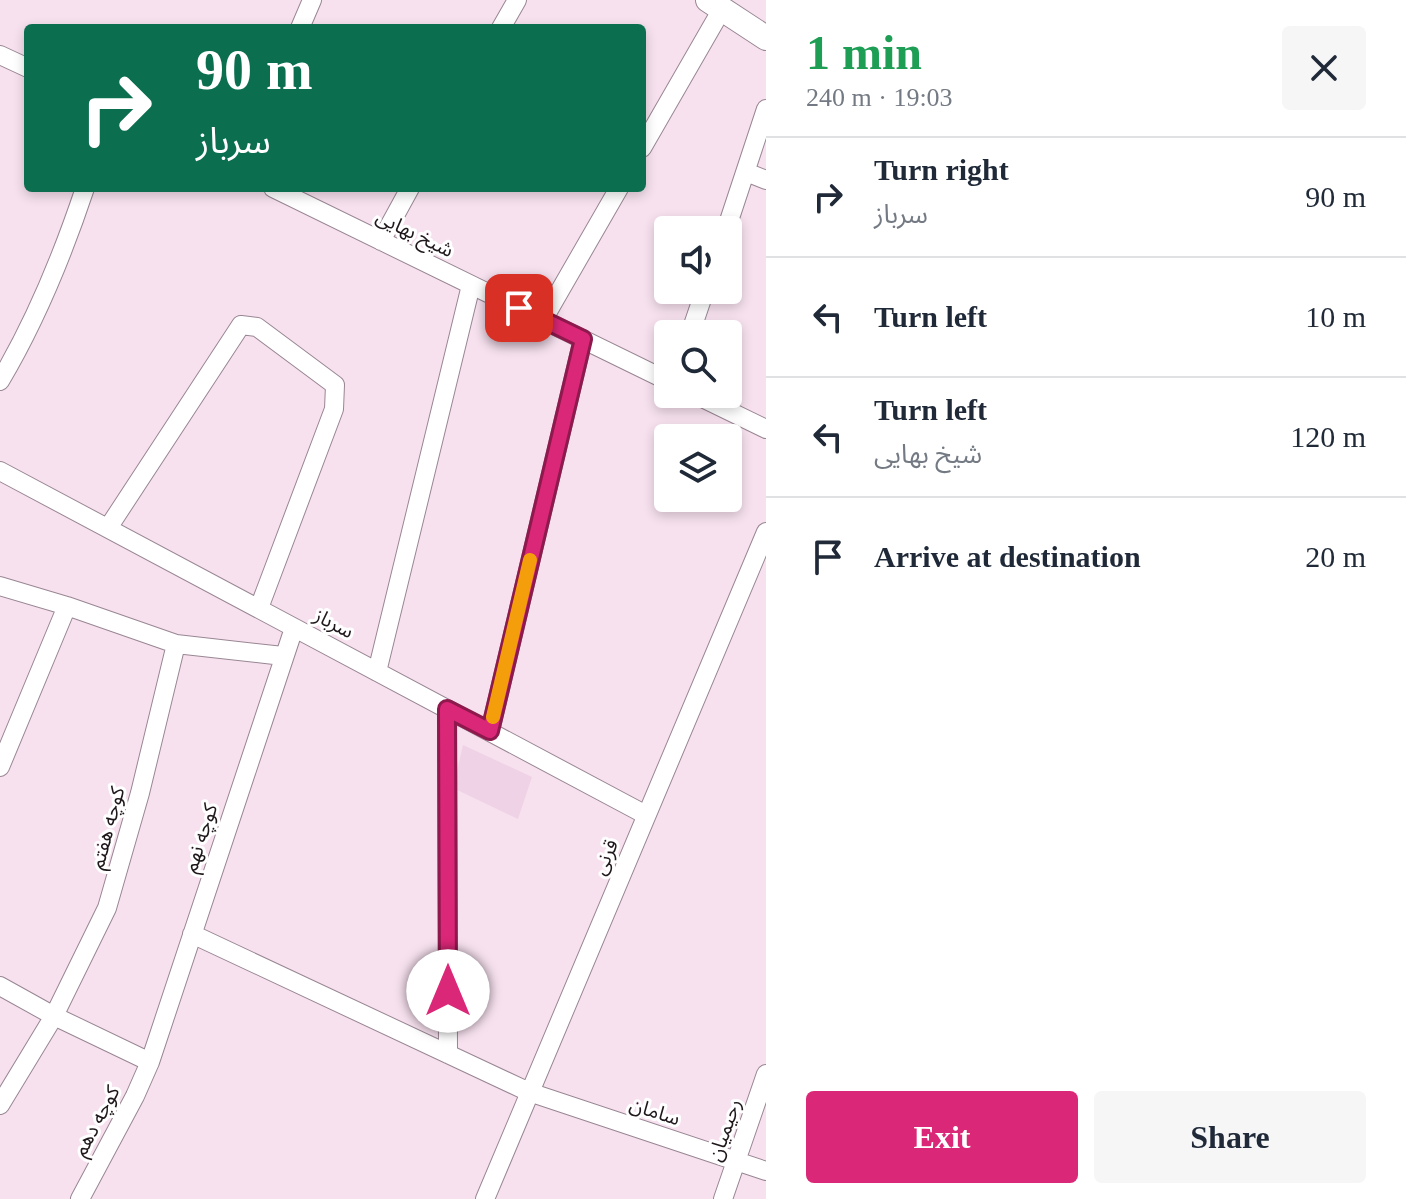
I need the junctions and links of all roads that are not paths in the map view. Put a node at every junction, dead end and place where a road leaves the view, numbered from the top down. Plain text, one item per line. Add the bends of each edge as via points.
1 (312, 0) edge
2 (517, 0) edge
3 (715, 5) edge
4 (302, 24) edge
5 (503, 24) edge
6 (766, 38) edge
7 (0, 55) edge
8 (24, 66) edge
9 (766, 109) edge
10 (646, 140) edge
11 (746, 172) junction
12 (766, 180) edge
13 (84, 192) edge
14 (281, 192) edge
15 (408, 192) edge
16 (617, 192) edge
17 (731, 216) edge
18 (381, 241) junction
19 (471, 285) junction
20 (543, 320) junction
21 (583, 339) junction
22 (654, 374) edge
23 (0, 381) edge
24 (723, 408) edge
25 (766, 429) edge
26 (0, 471) edge
27 (108, 528) junction
28 (766, 532) edge
29 (0, 586) edge
30 (67, 606) junction
31 (259, 608) junction
32 (294, 628) junction
33 (176, 644) junction
34 (283, 656) junction
35 (377, 672) junction
36 (447, 709) junction
37 (490, 731) junction
38 (0, 767) edge
39 (646, 815) junction
40 (192, 934) junction
41 (0, 986) edge
42 (54, 1016) junction
43 (448, 1054) junction
44 (150, 1062) junction
45 (766, 1074) edge
46 (529, 1092) junction
47 (0, 1105) edge
48 (737, 1162) junction
49 (766, 1171) edge
50 (80, 1199) edge
51 (485, 1199) edge
52 (723, 1199) edge

1 - 4 street
2 - 5 street
3 - 6 street
3 - 10 street
7 - 8 street
9 - 11 street
11 - 12 street
11 - 17 street
13 - 23 street
14 - 18 street, شیخ بهایی
15 - 18 street
16 - 20 street
18 - 19 street, شیخ بهایی
19 - 20 street, شیخ بهایی
19 - 35 street
20 - 21 street, شیخ بهایی
21 - 22 street, شیخ بهایی
21 - 37 street
24 - 25 street
26 - 27 street, سرباز
27 - 31 street, سرباز
27 - 31 street via 241,325 257,327 335,385 334,409
28 - 39 street, قرنی
29 - 30 street
30 - 33 street
30 - 38 street
31 - 32 street, سرباز
32 - 34 street, کوچه نهم
32 - 35 street, سرباز
33 - 34 street
33 - 42 street, کوچه هفتم via 107,908
34 - 40 street, کوچه نهم
35 - 36 street, سرباز
36 - 37 street, سرباز
36 - 43 street
37 - 39 street, سرباز
39 - 46 street, قرنی
40 - 43 street, سامان
40 - 44 street, کوچه نهم
41 - 42 street
42 - 44 street
42 - 47 street, کوچه هفتم
43 - 46 street, سامان
44 - 50 street, کوچه دهم
45 - 48 street, رحیمیان
46 - 48 street, سامان
46 - 51 street, قرنی
48 - 49 street, سامان
48 - 52 street, رحیمیان

